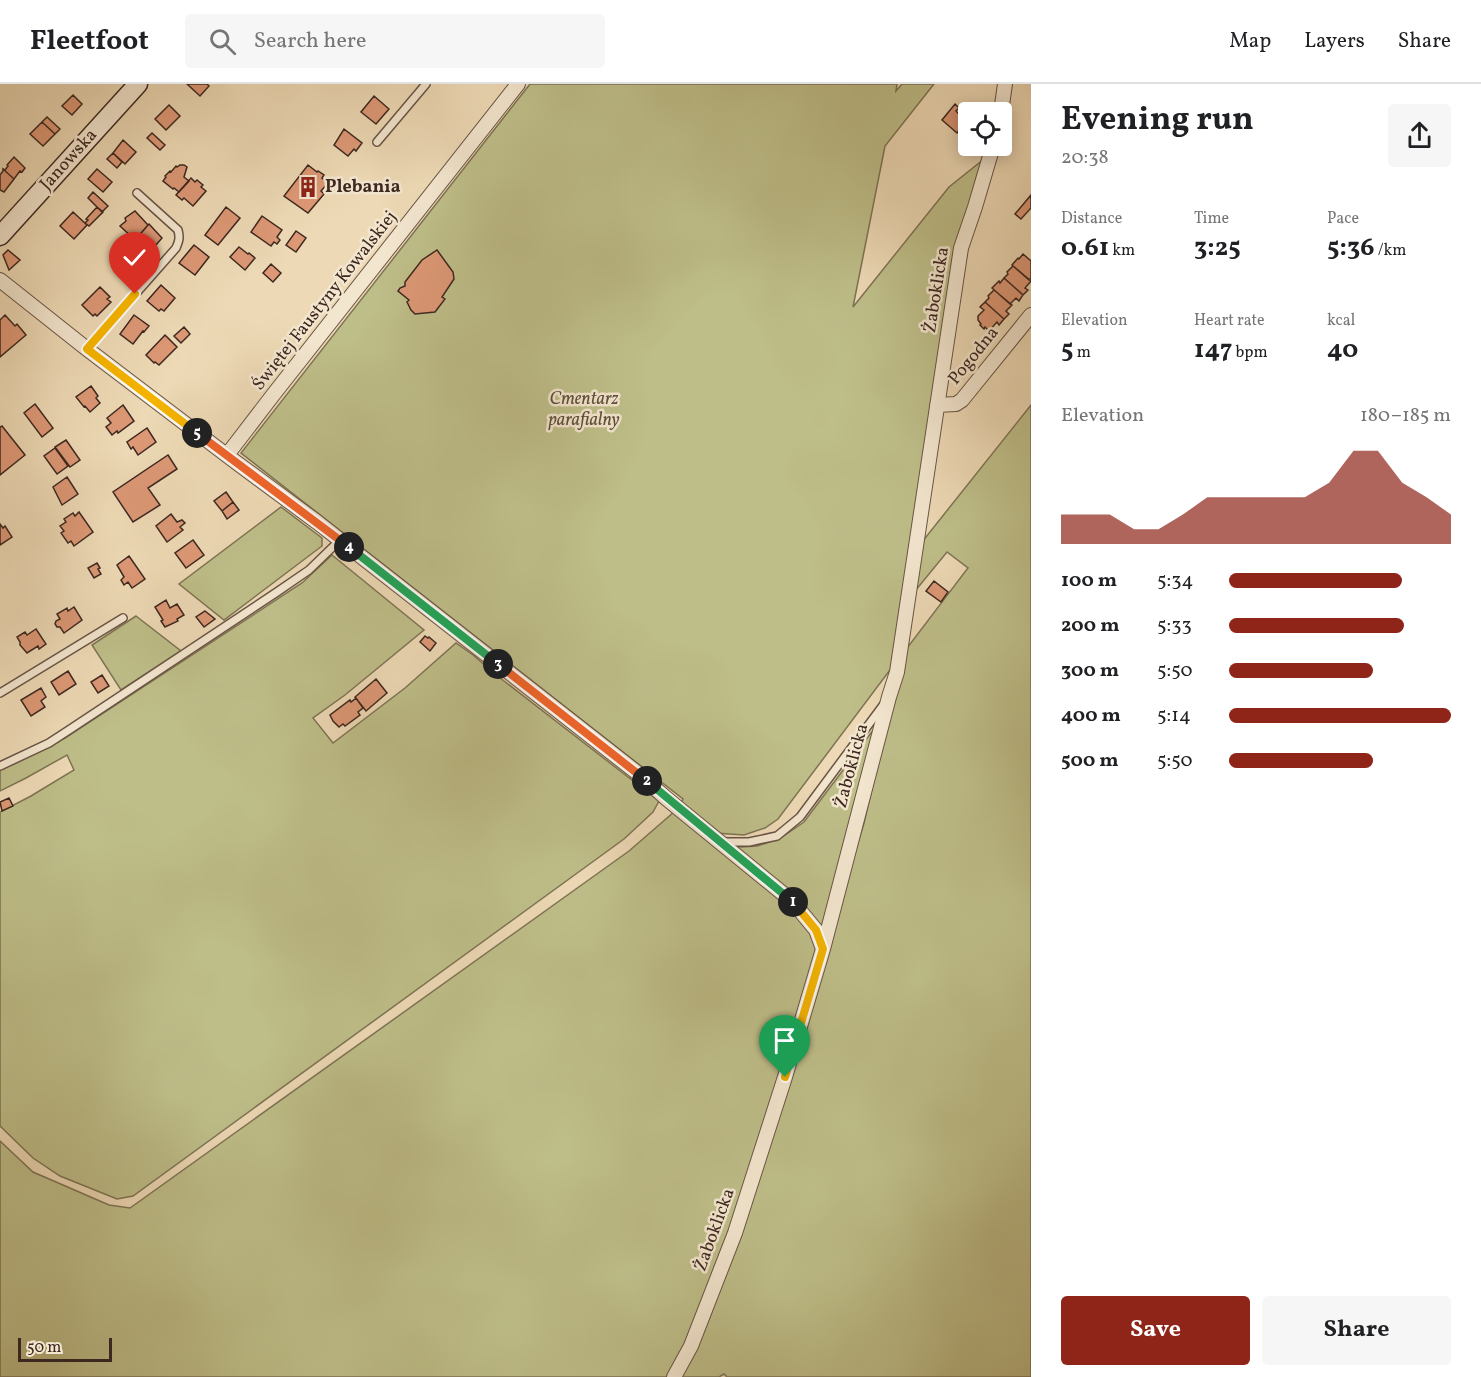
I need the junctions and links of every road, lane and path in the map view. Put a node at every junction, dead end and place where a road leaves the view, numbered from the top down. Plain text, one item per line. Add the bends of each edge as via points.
1 (138, 84) edge
2 (426, 84) edge
3 (518, 84) edge
4 (1005, 84) edge
5 (1002, 102) edge
6 (377, 142) dead end
7 (990, 156) edge
8 (137, 193) dead end
9 (0, 236) edge
10 (0, 280) edge
11 (1031, 315) edge
12 (87, 349) junction
13 (937, 405) junction
14 (227, 455) junction
15 (340, 540) junction
16 (123, 618) dead end
17 (0, 693) edge
18 (889, 697) junction
19 (0, 766) edge
20 (720, 842) junction
21 (823, 949) junction
22 (674, 1377) edge

1 - 9 main road, Janowska
2 - 6 lane
3 - 14 street, Świętej Faustyny Kowalskiej
4 - 5 street
7 - 13 street, Żaboklicka via 961,248
8 - 12 lane via 178,230 180,237 176,248
10 - 12 street
11 - 13 street, Pogodna via 963,400
12 - 14 street
13 - 18 street, Żaboklicka via 897,672
14 - 15 street
15 - 19 lane via 309,570 277,592 49,743
15 - 20 street
16 - 17 lane
18 - 20 lane via 800,818 777,836 749,842
18 - 21 street, Żaboklicka
20 - 21 street via 792,901 816,930
21 - 22 street, Żaboklicka via 735,1233 691,1346

